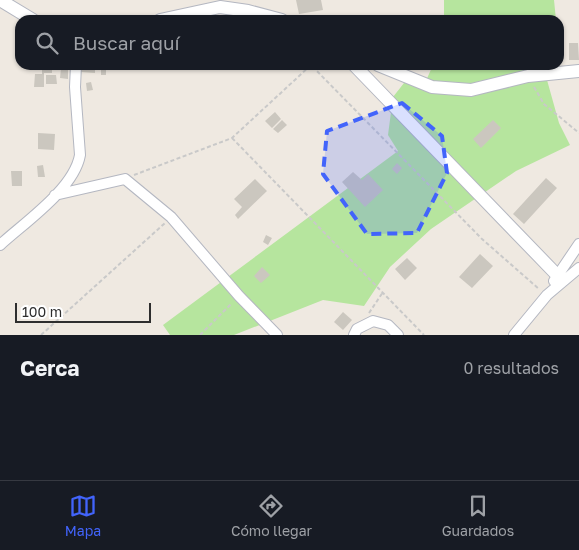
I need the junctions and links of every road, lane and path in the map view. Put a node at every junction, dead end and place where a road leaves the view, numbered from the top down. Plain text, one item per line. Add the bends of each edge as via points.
1 (0, 0) edge
2 (26, 15) edge
3 (183, 15) edge
4 (266, 15) edge
5 (76, 70) edge
6 (306, 70) edge
7 (316, 70) edge
8 (359, 70) edge
9 (390, 70) edge
10 (579, 71) edge
11 (528, 76) junction
12 (579, 133) edge
13 (232, 138) junction
14 (124, 179) junction
15 (55, 195) junction
16 (171, 217) junction
17 (579, 244) edge
18 (0, 245) edge
19 (579, 268) edge
20 (557, 275) junction
21 (383, 292) junction
22 (547, 295) junction
23 (239, 296) junction
24 (368, 314) dead end
25 (41, 335) edge
26 (200, 335) edge
27 (277, 335) edge
28 (354, 335) edge
29 (398, 335) edge
30 (424, 335) edge
31 (514, 335) edge

1 - 2 street
3 - 4 street via 220,7
5 - 15 street via 80,155 73,174
6 - 13 path
7 - 22 path via 482,239
8 - 20 street
9 - 11 street via 432,87 471,90
10 - 11 street
11 - 12 path via 544,104
13 - 14 path
13 - 21 path
14 - 15 street
14 - 16 street
15 - 18 street
16 - 23 street
16 - 25 path
17 - 20 street
19 - 22 street
20 - 22 street
21 - 24 path
21 - 30 path
22 - 31 street
23 - 26 path
23 - 27 street
28 - 29 street via 373,321 388,326

